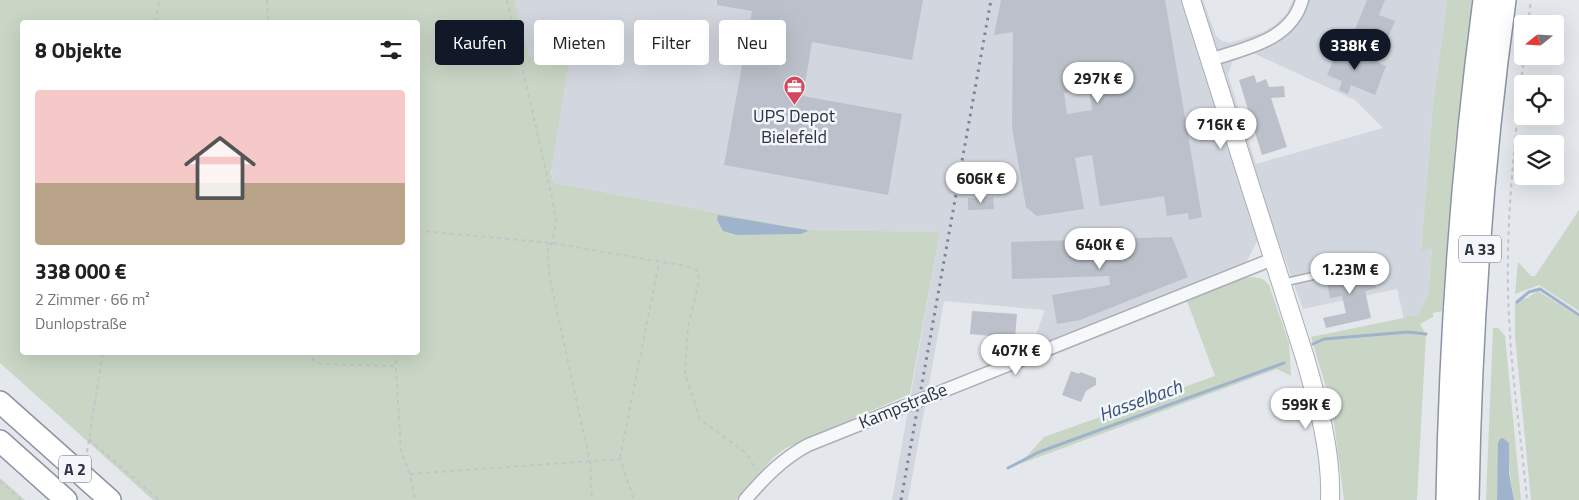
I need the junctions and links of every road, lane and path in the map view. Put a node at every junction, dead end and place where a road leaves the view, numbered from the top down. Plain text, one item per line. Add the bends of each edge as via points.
1 (159, 0) edge
2 (267, 0) edge
3 (507, 0) edge
4 (1191, 0) edge
5 (1302, 0) edge
6 (1484, 0) edge
7 (1505, 0) edge
8 (1531, 0) edge
9 (1529, 15) edge
10 (156, 20) edge
11 (268, 20) edge
12 (1210, 60) junction
13 (1523, 65) edge
14 (420, 232) edge
15 (552, 243) junction
16 (1273, 259) junction
17 (660, 262) junction
18 (1313, 276) dead end
19 (1281, 283) junction
20 (103, 355) edge
21 (309, 355) edge
22 (395, 355) edge
23 (396, 366) junction
24 (0, 402) edge
25 (89, 439) junction
26 (0, 441) edge
27 (87, 452) dead end
28 (620, 459) junction
29 (590, 462) junction
30 (410, 474) junction
31 (0, 481) edge
32 (762, 481) junction
33 (21, 500) edge
34 (66, 500) edge
35 (110, 500) edge
36 (159, 500) edge
37 (415, 500) edge
38 (592, 500) edge
39 (634, 500) edge
40 (745, 500) edge
41 (1330, 500) edge
42 (1447, 500) edge
43 (1468, 500) edge
44 (1527, 500) edge

1 - 10 path
2 - 11 path
3 - 15 path via 553,202 556,224
4 - 12 street
5 - 12 street via 1291,24 1280,34
6 - 42 highway, A 33 via 1458,254
7 - 43 highway, A 33 via 1482,215
8 - 9 path
12 - 16 street
13 - 44 path via 1509,210 1508,267 1510,333
14 - 15 path
15 - 17 path
15 - 29 path via 547,257 549,275
16 - 19 street
16 - 32 street, Kampstraße via 808,445 790,455
17 - 28 path
17 - 32 path via 698,271 699,282 688,326 685,373 700,419 746,453
18 - 19 lane
19 - 41 street via 1315,391 1327,459
20 - 25 path
21 - 23 path via 322,364
22 - 23 path
23 - 30 path via 402,451
24 - 35 highway, A 2
25 - 27 path
25 - 36 path
26 - 34 highway, A 2
28 - 29 path
28 - 39 path
29 - 30 path
29 - 38 path
30 - 37 path
31 - 33 path
32 - 40 street, Kampstraße

